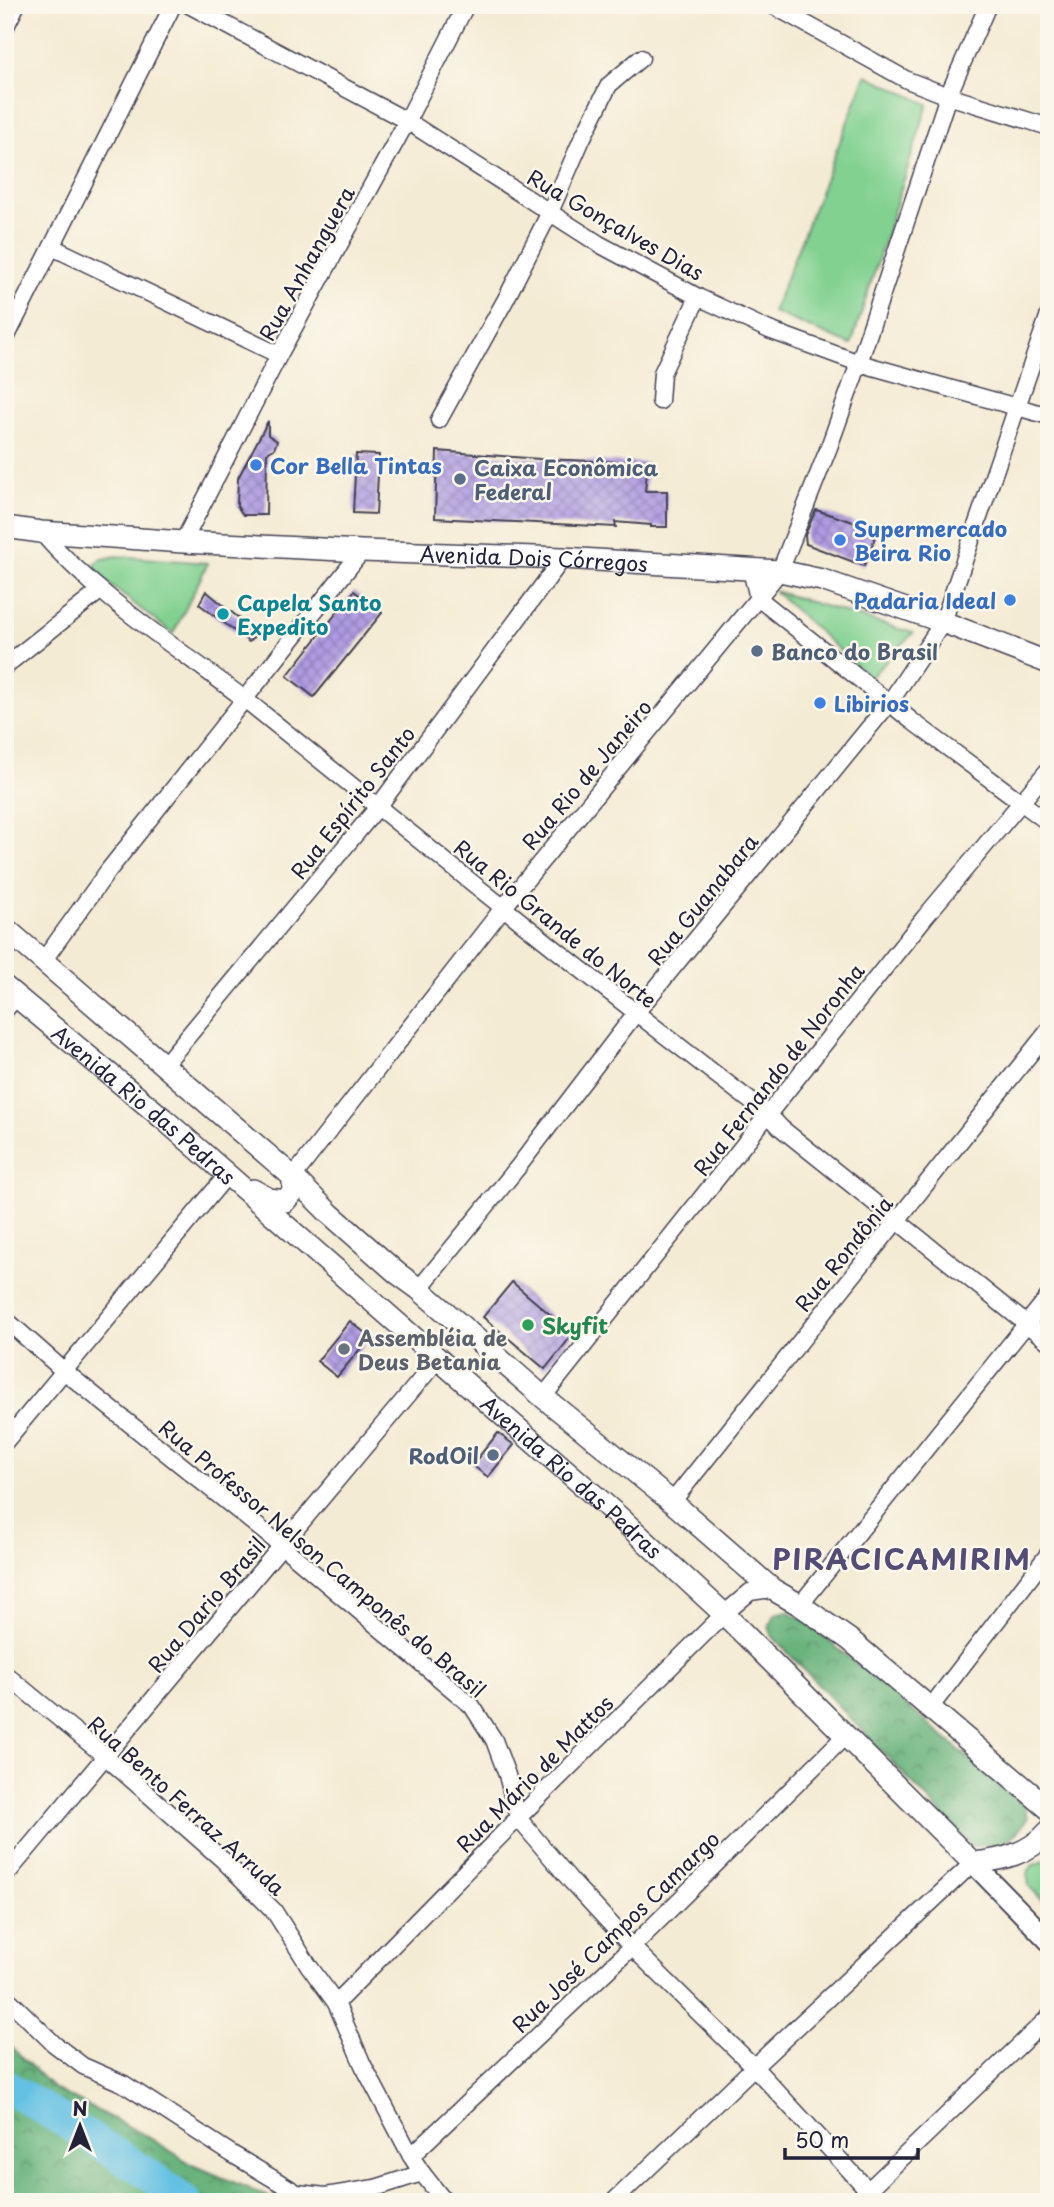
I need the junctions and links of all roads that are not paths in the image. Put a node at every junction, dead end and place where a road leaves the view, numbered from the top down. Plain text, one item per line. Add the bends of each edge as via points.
1 (22, 5) edge
2 (173, 5) edge
3 (190, 5) edge
4 (466, 5) edge
5 (772, 5) edge
6 (988, 5) edge
7 (5, 37) edge
8 (641, 58) dead end
9 (948, 96) junction
10 (407, 121) junction
11 (1049, 127) edge
12 (550, 212) junction
13 (52, 247) junction
14 (698, 297) junction
15 (1049, 314) edge
16 (5, 340) edge
17 (279, 355) junction
18 (859, 363) junction
19 (660, 401) dead end
20 (1017, 407) junction
21 (1049, 416) edge
22 (439, 420) dead end
23 (5, 527) edge
24 (41, 532) junction
25 (183, 542) junction
26 (362, 551) junction
27 (563, 558) junction
28 (751, 570) junction
29 (780, 571) junction
30 (100, 591) junction
31 (758, 597) junction
32 (943, 622) junction
33 (1049, 663) edge
34 (5, 666) edge
35 (245, 699) junction
36 (890, 702) junction
37 (1049, 769) edge
38 (1023, 802) junction
39 (378, 807) junction
40 (1049, 823) edge
41 (503, 908) junction
42 (5, 928) edge
43 (43, 961) junction
44 (9, 998) edge
45 (635, 1014) junction
46 (1049, 1030) edge
47 (164, 1065) junction
48 (769, 1115) junction
49 (228, 1174) junction
50 (293, 1177) junction
51 (896, 1220) junction
52 (419, 1289) junction
53 (1049, 1296) edge
54 (5, 1319) edge
55 (1026, 1324) junction
56 (1049, 1342) edge
57 (439, 1358) junction
58 (64, 1371) junction
59 (543, 1397) junction
60 (5, 1442) edge
61 (672, 1502) junction
62 (282, 1546) junction
63 (1049, 1553) edge
64 (772, 1589) junction
65 (800, 1605) junction
66 (724, 1614) junction
67 (5, 1675) edge
68 (930, 1708) junction
69 (846, 1735) junction
70 (106, 1757) junction
71 (1049, 1809) edge
72 (518, 1818) junction
73 (1049, 1830) edge
74 (973, 1863) junction
75 (5, 1877) edge
76 (1049, 1941) edge
77 (632, 1947) junction
78 (5, 1996) edge
79 (336, 2003) junction
80 (1049, 2017) edge
81 (754, 2067) junction
82 (411, 2156) junction
83 (422, 2173) junction
84 (868, 2198) edge
85 (446, 2202) edge
86 (612, 2202) edge

1 - 7 lane
2 - 13 street
3 - 10 street, Rua Gonçalves Dias
4 - 10 street, Rua Anhanguera
5 - 9 street via 907,80
6 - 9 street, Rua Rio de Janeiro
8 - 12 street via 608,85
9 - 11 street
9 - 18 street, Rua Rio de Janeiro
10 - 12 street, Rua Gonçalves Dias
10 - 17 street, Rua Anhanguera
12 - 14 street, Rua Gonçalves Dias
12 - 22 street
13 - 16 street
13 - 17 street
14 - 18 street, Rua Gonçalves Dias via 769,330
14 - 19 street via 662,373
15 - 20 street, Rua Guanabara
17 - 25 street, Rua Anhanguera
18 - 20 street, Rua Gonçalves Dias
18 - 29 street, Rua Rio de Janeiro
20 - 21 street, Rua Gonçalves Dias
20 - 32 street, Rua Guanabara
23 - 24 main road, Avenida Dois Córregos
24 - 25 main road, Avenida Dois Córregos
24 - 30 street, Rua Rio Grande do Norte
25 - 26 main road, Avenida Dois Córregos
26 - 27 main road, Avenida Dois Córregos
26 - 35 street
27 - 28 main road, Avenida Dois Córregos
27 - 39 street, Rua Espírito Santo
28 - 29 main road, Avenida Dois Córregos
28 - 31 street
29 - 31 street, Rua Rio de Janeiro
29 - 32 main road, Avenida Dois Córregos via 822,580
30 - 34 street
30 - 35 street, Rua Rio Grande do Norte
31 - 36 street
31 - 41 street, Rua Rio de Janeiro
32 - 33 main road, Avenida Dois Córregos
32 - 36 street, Rua Guanabara
35 - 39 street, Rua Rio Grande do Norte
35 - 43 street
36 - 38 street
36 - 45 street, Rua Guanabara
37 - 38 street, Rua Fernando de Noronha
38 - 40 street
38 - 48 street, Rua Fernando de Noronha via 925,917
39 - 41 street, Rua Rio Grande do Norte
39 - 47 street, Rua Espírito Santo
41 - 45 street, Rua Rio Grande do Norte
41 - 50 street, Rua Rio de Janeiro
42 - 43 main road, Avenida Rio das Pedras
43 - 47 main road, Avenida Rio das Pedras
44 - 49 main road, Avenida Rio das Pedras
45 - 48 street, Rua Rio Grande do Norte
45 - 52 street, Rua Guanabara
46 - 51 street, Rua Rondônia
47 - 50 main road, Avenida Rio das Pedras
48 - 51 street, Rua Rio Grande do Norte
48 - 59 street, Rua Fernando de Noronha
49 - 50 main road via 278,1201 285,1201 293,1192
49 - 57 main road, Avenida Rio das Pedras
49 - 58 street
50 - 52 main road, Avenida Rio das Pedras
51 - 55 street, Rua Rio Grande do Norte
51 - 61 street, Rua Rondônia
52 - 59 main road, Avenida Rio das Pedras
53 - 55 street
54 - 58 street, Rua Professor Nelson Camponês do Brasil
55 - 56 street, Rua Rio Grande do Norte
55 - 65 street
57 - 62 street, Rua Dario Brasil
57 - 66 main road, Avenida Rio das Pedras
58 - 60 street
58 - 62 street, Rua Professor Nelson Camponês do Brasil
59 - 61 main road, Avenida Rio das Pedras
61 - 64 main road, Avenida Rio das Pedras
62 - 70 street, Rua Dario Brasil
62 - 72 street, Rua Professor Nelson Camponês do Brasil via 472,1706 494,1740
63 - 68 street
64 - 65 main road, Avenida Rio das Pedras
64 - 66 street, Rua Mário de Mattos via 750,1592
65 - 68 main road, Avenida Rio das Pedras via 850,1640
66 - 69 main road, Avenida Rio das Pedras
66 - 72 street, Rua Mário de Mattos
67 - 70 street, Rua Bento Ferraz Arruda
68 - 71 main road, Avenida Rio das Pedras
69 - 74 main road, Avenida Rio das Pedras
69 - 77 street, Rua José Campos Camargo
70 - 75 street, Rua Dario Brasil
70 - 79 street, Rua Bento Ferraz Arruda via 274,1911
72 - 77 street, Rua Professor Nelson Camponês do Brasil
72 - 79 street, Rua Mário de Mattos
73 - 74 main road via 1022,1852
74 - 76 street, Avenida Rio das Pedras
74 - 81 street
77 - 81 street, Rua Professor Nelson Camponês do Brasil
77 - 82 street, Rua José Campos Camargo
78 - 83 street via 83,2066 124,2084 297,2193 326,2196 375,2188
79 - 82 street, Rua Bento Ferraz Arruda
80 - 84 street
81 - 84 street, Rua Professor Nelson Camponês do Brasil
81 - 86 street
82 - 83 street, Rua Bento Ferraz Arruda
83 - 85 street, Rua Bento Ferraz Arruda

